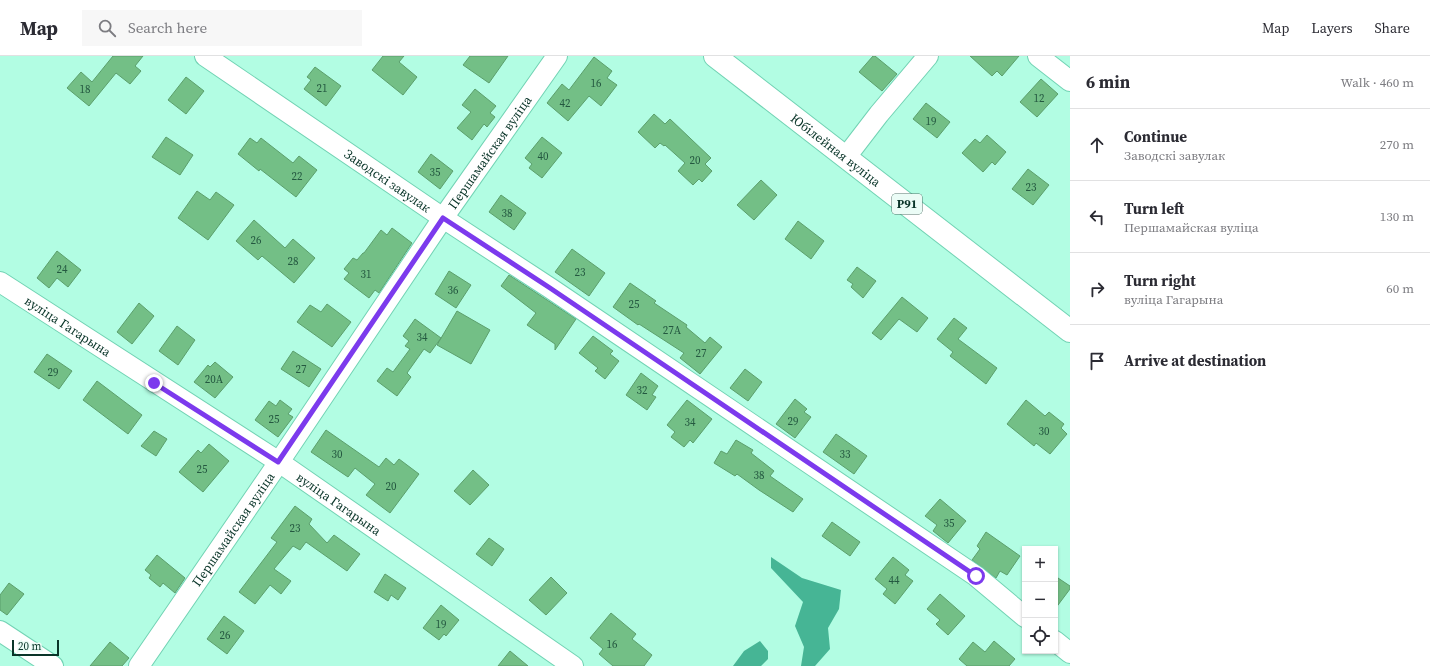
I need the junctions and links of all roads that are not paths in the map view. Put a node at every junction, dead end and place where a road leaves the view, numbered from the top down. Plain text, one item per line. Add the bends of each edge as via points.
1 (205, 56) edge
2 (557, 56) edge
3 (715, 56) edge
4 (928, 56) edge
5 (1038, 56) edge
6 (1070, 81) edge
7 (846, 156) junction
8 (443, 218) junction
9 (0, 282) edge
10 (1070, 331) edge
11 (278, 462) junction
12 (1022, 614) edge
13 (0, 631) edge
14 (1058, 643) edge
15 (1070, 653) edge
16 (53, 666) edge
17 (139, 666) edge
18 (573, 666) edge

1 - 8 street, Заводскі завулак
2 - 8 street, Першамайская вуліца
3 - 7 main road, Юбілейная вуліца / Р91
4 - 7 street
5 - 6 street
7 - 10 main road, Юбілейная вуліца / Р91
8 - 11 street, Першамайская вуліца
8 - 12 street, Заводскі завулак via 976,576
9 - 11 street, вуліца Гагарына
11 - 17 street, Першамайская вуліца
11 - 18 street, вуліца Гагарына
13 - 16 street
14 - 15 street

